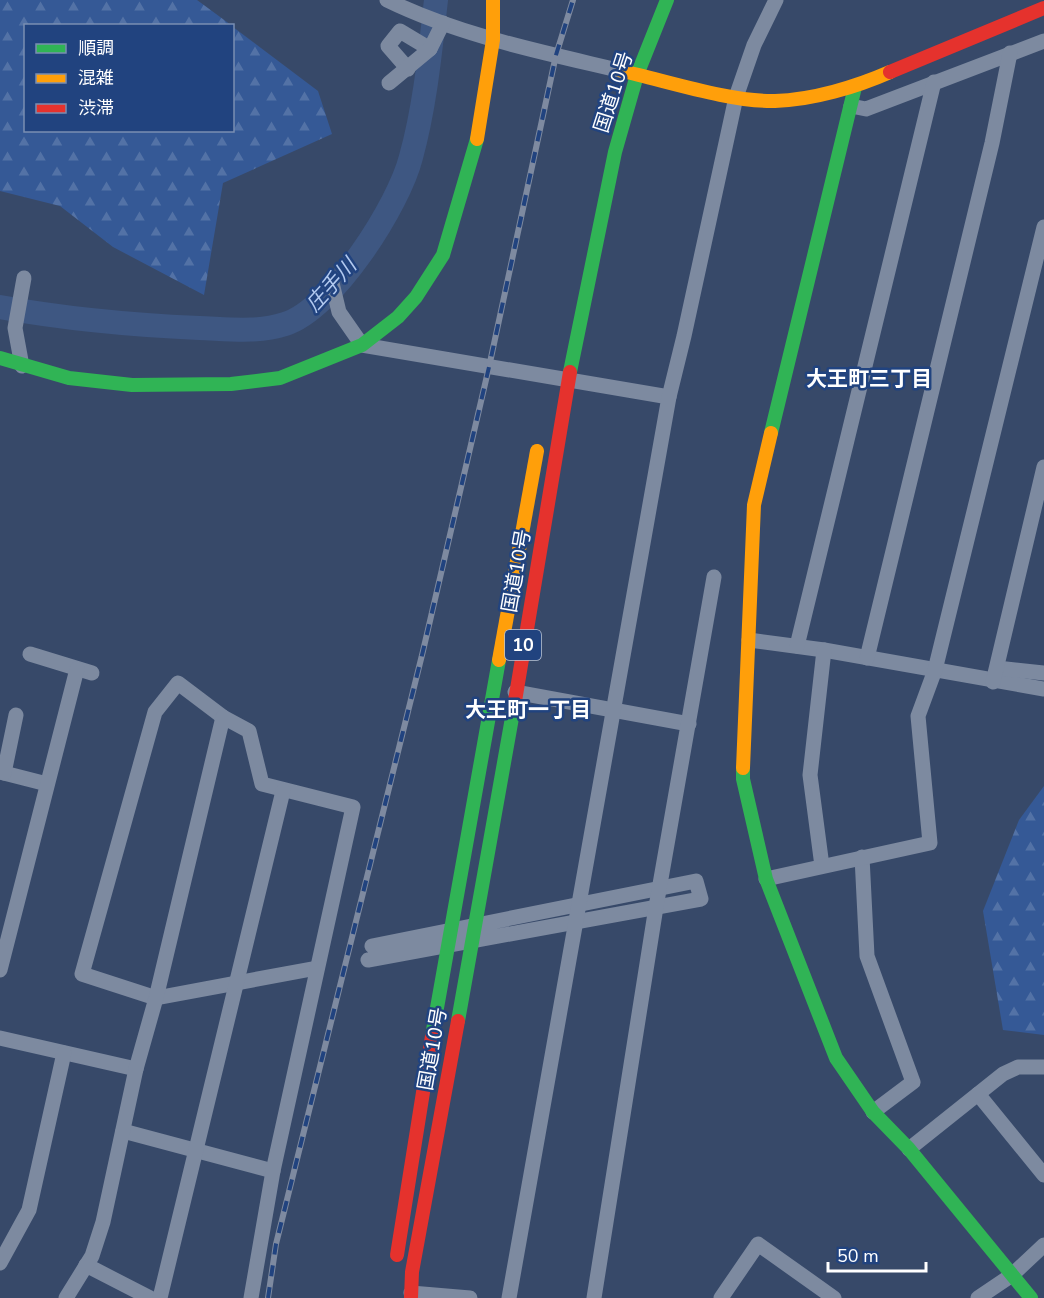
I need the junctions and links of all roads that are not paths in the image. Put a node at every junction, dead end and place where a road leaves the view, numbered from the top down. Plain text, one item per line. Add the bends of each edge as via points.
1 (387, 0) edge
2 (493, 0) edge
3 (667, 0) edge
4 (776, 0) edge
5 (1044, 8) edge
6 (449, 25) junction
7 (493, 40) junction
8 (1044, 41) edge
9 (430, 49) junction
10 (1010, 53) junction
11 (408, 69) junction
12 (622, 71) joint
13 (637, 75) junction
14 (934, 82) junction
15 (389, 83) dead end
16 (855, 87) junction
17 (735, 97) junction
18 (614, 105) dead end
19 (851, 106) junction
20 (1044, 227) edge
21 (580, 252) dead end
22 (24, 278) dead end
23 (332, 283) dead end
24 (362, 345) junction
25 (0, 358) edge
26 (22, 366) junction
27 (568, 380) junction
28 (669, 397) junction
29 (540, 435) dead end
30 (1044, 467) edge
31 (714, 577) dead end
32 (749, 640) junction
33 (797, 646) junction
34 (824, 650) junction
35 (30, 654) dead end
36 (867, 658) junction
37 (935, 670) junction
38 (1044, 673) edge
39 (995, 675) junction
40 (1044, 689) edge
41 (515, 692) junction
42 (612, 710) junction
43 (16, 715) dead end
44 (223, 717) junction
45 (688, 724) junction
46 (2, 772) edge
47 (47, 784) junction
48 (283, 791) junction
49 (862, 857) junction
50 (822, 866) junction
51 (765, 879) junction
52 (659, 889) junction
53 (577, 905) junction
54 (656, 907) junction
55 (574, 921) junction
56 (473, 932) junction
57 (448, 938) junction
58 (370, 953) dead end
59 (317, 968) junction
60 (0, 970) edge
61 (237, 982) junction
62 (156, 998) junction
63 (0, 1038) edge
64 (64, 1053) junction
65 (1044, 1067) edge
66 (136, 1070) junction
67 (978, 1094) junction
68 (873, 1112) junction
69 (123, 1131) junction
70 (909, 1149) junction
71 (196, 1151) junction
72 (273, 1171) junction
73 (1044, 1175) edge
74 (1044, 1245) edge
75 (0, 1263) edge
76 (86, 1265) junction
77 (394, 1270) dead end
78 (1012, 1275) junction
79 (411, 1296) edge
80 (66, 1298) edge
81 (150, 1298) edge
82 (160, 1298) edge
83 (251, 1298) edge
84 (470, 1298) edge
85 (509, 1298) edge
86 (594, 1298) edge
87 (721, 1298) edge
88 (834, 1298) edge
89 (978, 1298) edge
90 (1030, 1298) edge

1 - 6 street
2 - 7 main road
3 - 13 main road, 国道10号 / 10
4 - 17 street
5 - 16 main road
6 - 7 street
6 - 9 street
7 - 12 street
7 - 24 main road via 477,139 443,255 398,317
8 - 10 street
9 - 11 street
9 - 11 street via 400,31 388,46
10 - 14 street
10 - 36 street via 992,143
11 - 15 street
12 - 13 main road
13 - 17 main road
13 - 27 main road, 国道10号 / 10 via 615,152
14 - 19 street via 866,109
14 - 33 street
16 - 17 main road via 774,101
16 - 19 main road
17 - 28 street
18 - 21 main road, 国道10号
19 - 32 main road via 754,505
20 - 37 street
22 - 26 street via 15,327
23 - 24 street via 339,312
24 - 26 main road via 280,378 231,384 132,385 69,378
24 - 27 street
25 - 26 main road
27 - 28 street
27 - 41 main road, 国道10号 / 10
28 - 42 street
29 - 57 main road, 国道10号 / 10
30 - 39 street
31 - 45 street
32 - 33 street
32 - 51 main road via 743,779
33 - 34 street
34 - 36 street
34 - 50 street via 810,775
35 - 47 street via 84,671
36 - 37 street
37 - 39 street
37 - 49 street via 918,716 930,843
38 - 39 street
39 - 40 street
41 - 42 street
41 - 56 main road, 国道10号 / 10
42 - 45 street
42 - 53 street
43 - 46 street
44 - 48 street via 249,731 262,784
44 - 62 street
44 - 62 street via 178,683 155,712 82,974
45 - 52 street
46 - 47 street
47 - 60 street
48 - 59 street via 353,807
48 - 61 street
49 - 50 street
49 - 68 street via 867,956 913,1082
50 - 51 street
51 - 68 main road via 836,1058
52 - 53 street
52 - 54 street
52 - 54 street via 696,881 701,899
53 - 55 street
53 - 56 street
54 - 55 street
54 - 86 street
55 - 56 street
55 - 85 street
56 - 57 street
56 - 79 main road, 国道10号 / 10
57 - 58 street
57 - 77 main road, 国道10号 / 10
59 - 61 street
59 - 72 street
61 - 62 street
61 - 71 street
62 - 66 street
63 - 64 street
64 - 66 street
64 - 75 street via 29,1210
65 - 67 street via 1018,1067
66 - 69 street
67 - 70 street
67 - 73 street
68 - 70 main road
69 - 71 street
69 - 76 street via 103,1222
70 - 78 main road
71 - 72 street
71 - 82 street
72 - 83 street
74 - 78 street
76 - 80 street
76 - 81 street
78 - 89 street
78 - 90 main road
79 - 84 street
87 - 88 street via 758,1244

